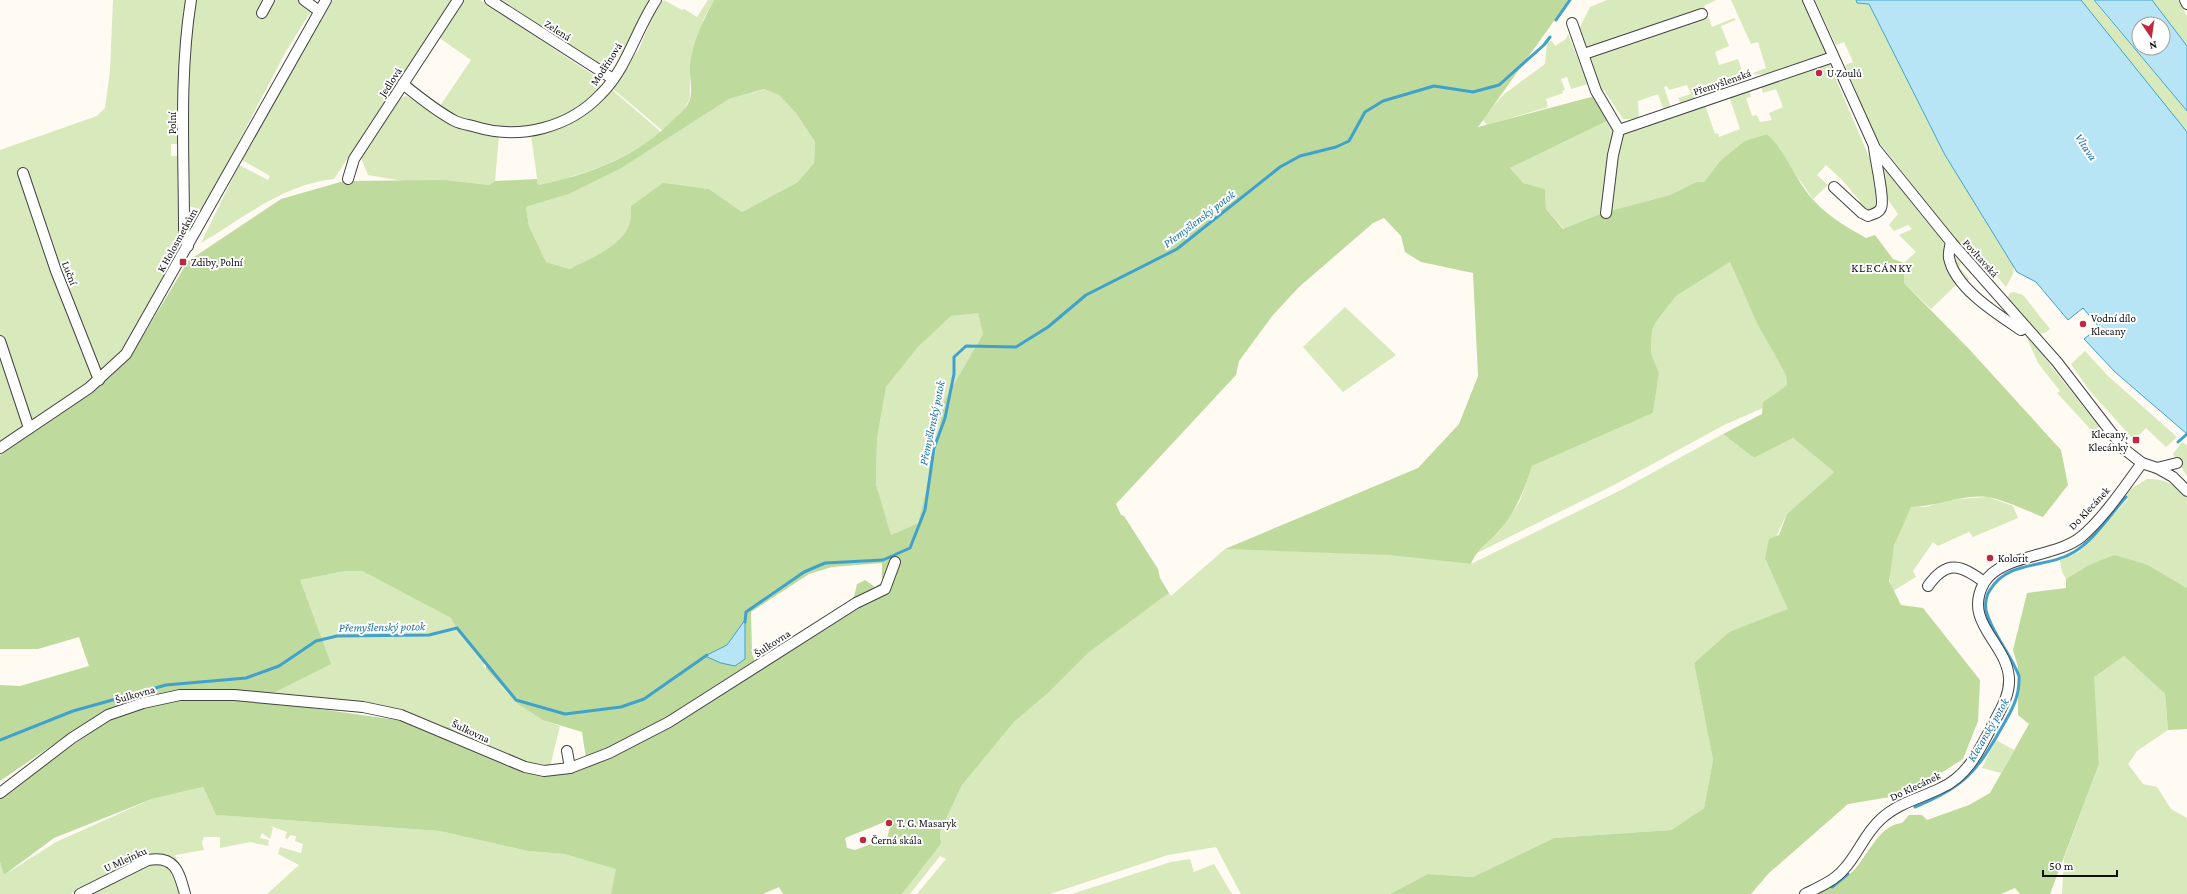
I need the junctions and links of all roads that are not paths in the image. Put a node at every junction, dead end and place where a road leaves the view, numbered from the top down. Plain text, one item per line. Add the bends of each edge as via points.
1 (191, 0) edge
2 (270, 0) edge
3 (304, 0) edge
4 (326, 0) edge
5 (458, 0) edge
6 (490, 0) edge
7 (656, 0) edge
8 (1808, 0) edge
9 (2185, 0) edge
10 (2187, 4) edge
11 (319, 11) junction
12 (262, 13) dead end
13 (1702, 14) dead end
14 (1572, 23) dead end
15 (1584, 54) junction
16 (1834, 57) junction
17 (613, 79) junction
18 (403, 84) junction
19 (1619, 130) junction
20 (1874, 147) junction
21 (23, 173) dead end
22 (348, 179) dead end
23 (1834, 187) dead end
24 (1606, 213) dead end
25 (1950, 242) junction
26 (188, 246) junction
27 (2026, 327) junction
28 (0, 341) edge
29 (100, 380) junction
30 (29, 428) junction
31 (0, 448) edge
32 (2142, 463) junction
33 (2177, 463) dead end
34 (2157, 468) junction
35 (2187, 491) edge
36 (895, 562) dead end
37 (1984, 582) junction
38 (1928, 586) dead end
39 (567, 751) dead end
40 (570, 768) junction
41 (0, 794) edge
42 (80, 894) edge
43 (185, 894) edge
44 (1805, 894) edge

1 - 26 street, Polní via 186,30 183,84 184,229
2 - 12 street
3 - 11 street
4 - 11 street, K Holosmetkům
5 - 18 street, Jedlová
6 - 17 street, Zelená
7 - 17 street, Modřínová via 646,15 628,56
8 - 16 street, Povltavská
9 - 10 street
11 - 26 street, K Holosmetkům
13 - 15 street
14 - 15 street
15 - 19 street via 1596,91
16 - 19 street, Přemyšlenská
16 - 20 street, Povltavská
17 - 18 street, Modřínová via 602,94 581,112 544,128 521,133 491,131 456,121
18 - 22 street, Jedlová via 354,159
19 - 24 street via 1613,155
20 - 23 street via 1883,202 1877,213 1868,216 1862,213
20 - 25 street, Povltavská
21 - 29 street, Luční via 56,271
25 - 27 street, Povltavská
25 - 27 street via 1949,258 1961,281 1990,309 2021,330
26 - 29 street, K Holosmetkům via 130,349
27 - 32 street, Povltavská via 2057,362 2124,449
28 - 30 street
29 - 30 street, K Holosmetkům
30 - 31 street, K Holosmetkům
32 - 34 street, Povltavská
32 - 37 street, Do Klecánek via 2081,537 2067,546 1999,569
33 - 34 street
34 - 35 street, Povltavská
36 - 40 street, Šulkovna via 885,589 856,603 669,722 610,753
37 - 38 street via 1960,567 1949,567 1935,575
37 - 44 street, Do Klecánek via 1979,595 1979,613 2005,661 2009,686 2002,707 1979,752 1960,776 1943,788 1903,804 1879,820 1844,869 1834,878
39 - 40 street
40 - 41 street, Šulkovna via 544,771 525,767 401,715 363,707 234,695 180,695 143,703 108,715 43,759
42 - 43 street, U Mlejnku via 157,858 168,861 178,870

